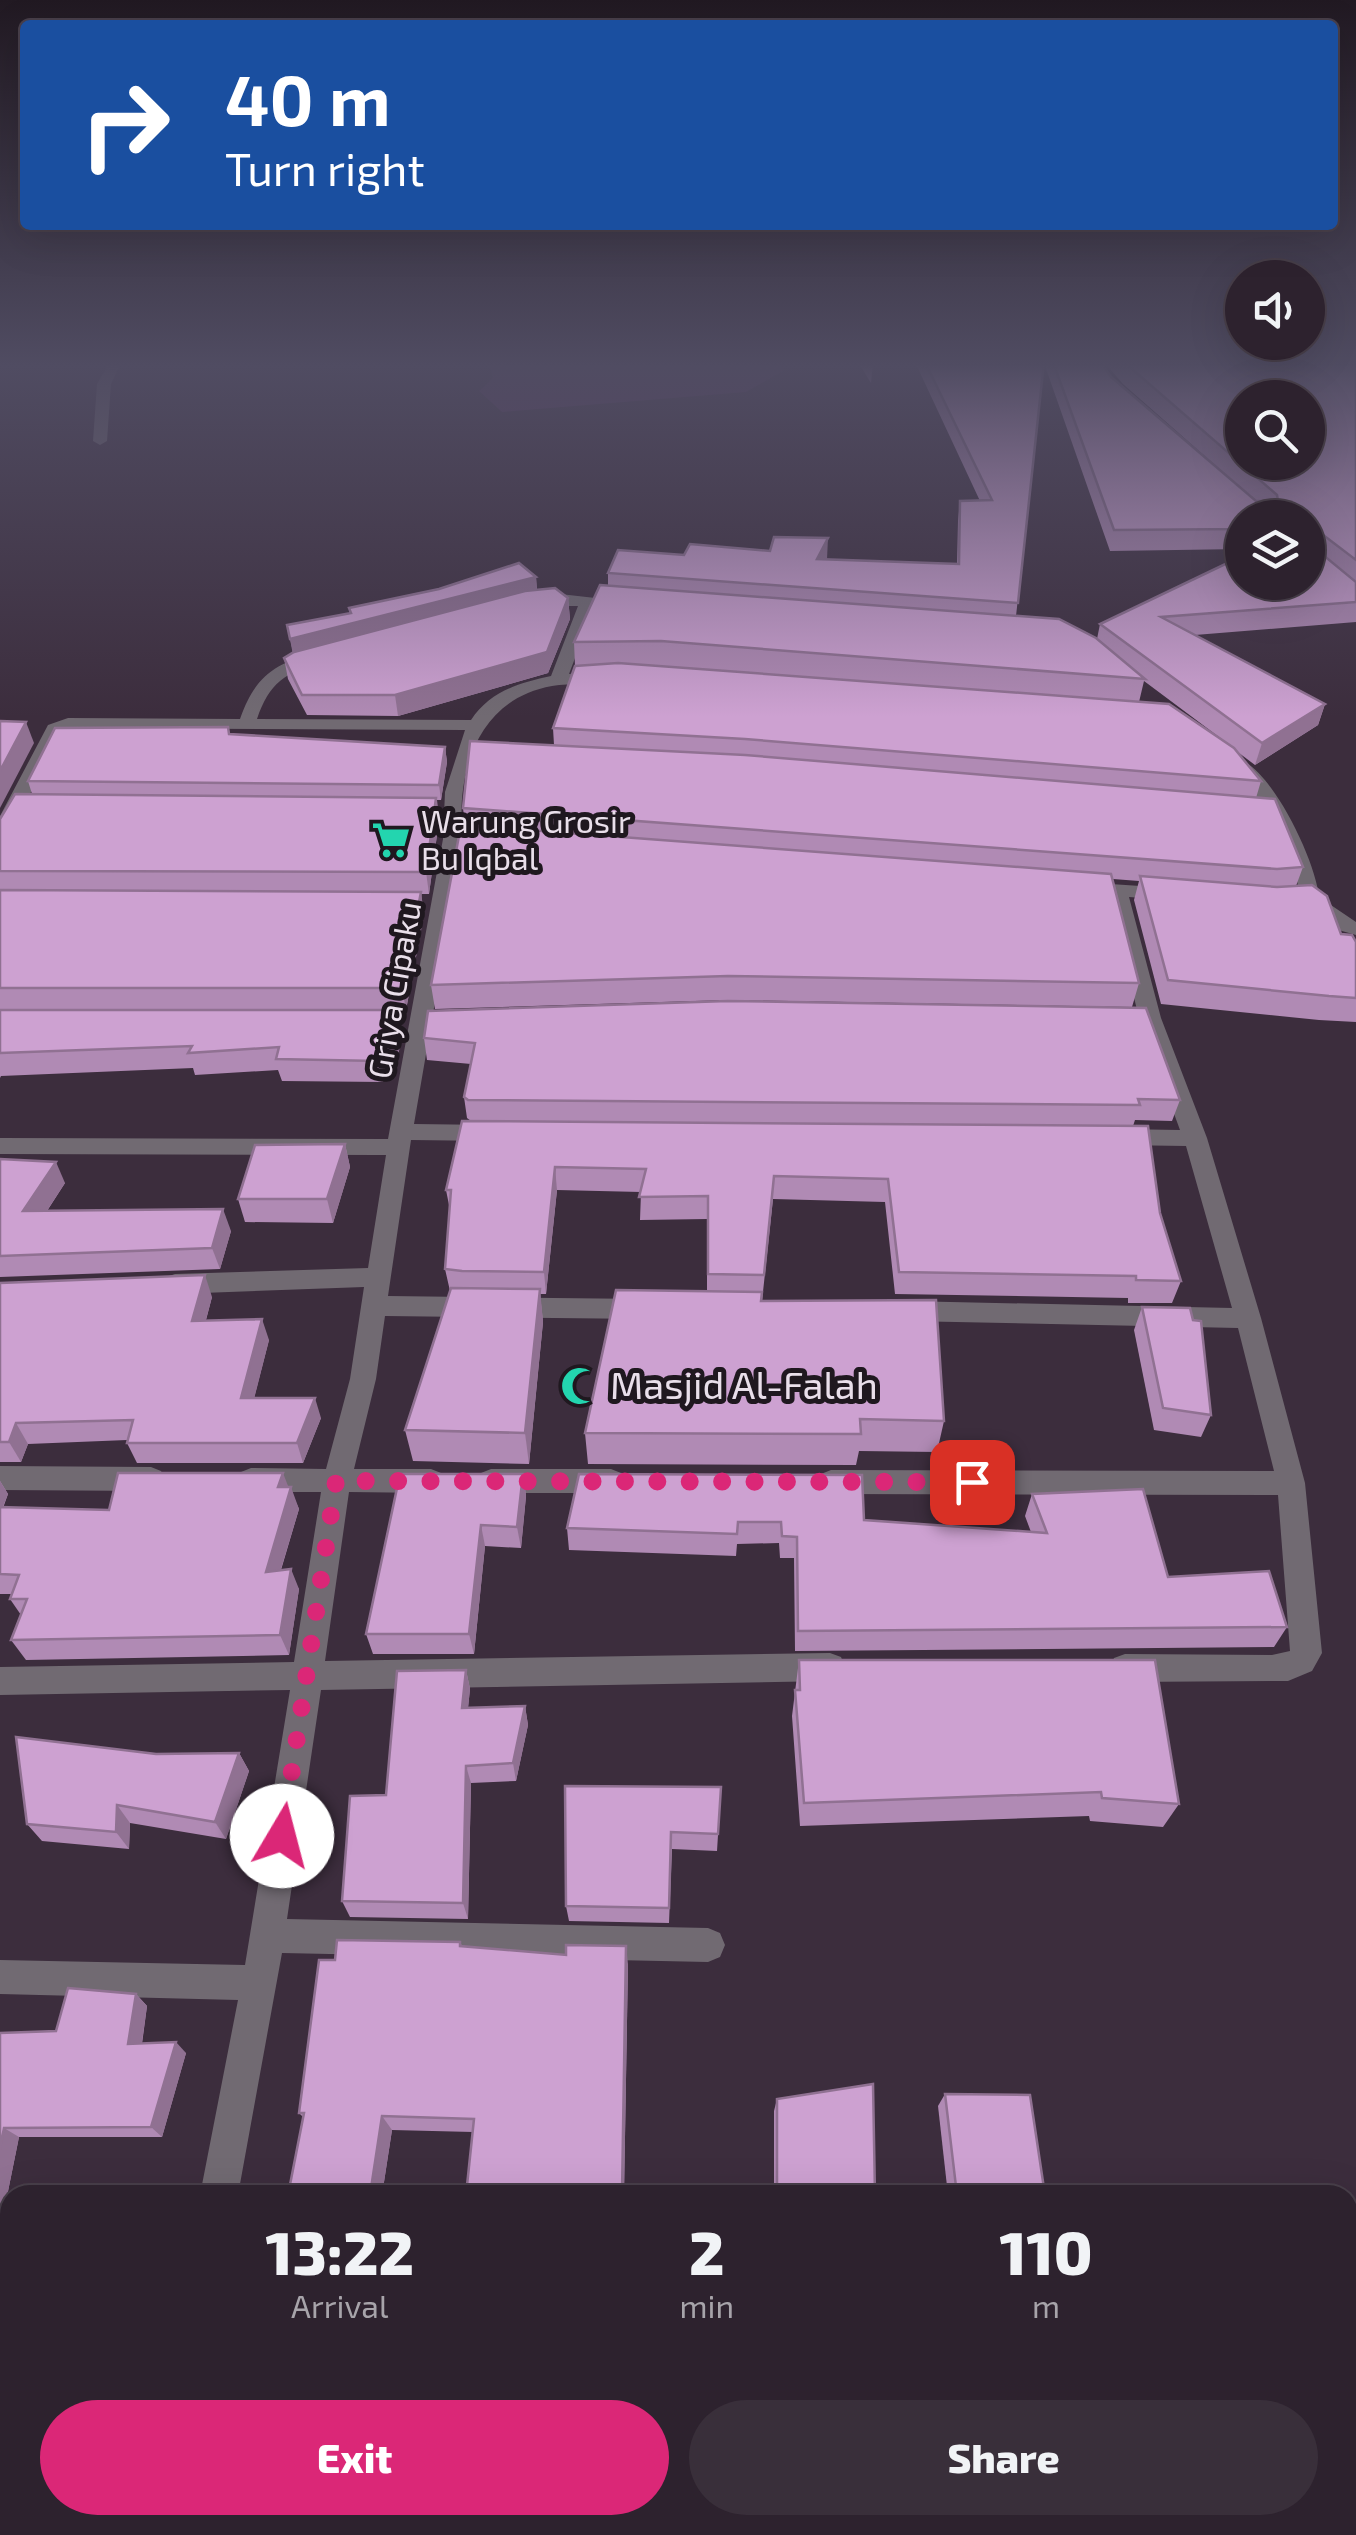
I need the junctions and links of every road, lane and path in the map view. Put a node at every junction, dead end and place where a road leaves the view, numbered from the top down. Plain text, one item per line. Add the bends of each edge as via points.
1 (525, 603) edge
2 (588, 604) junction
3 (642, 607) edge
4 (340, 652) edge
5 (619, 676) edge
6 (558, 680) junction
7 (247, 723) junction
8 (472, 725) junction
9 (1219, 747) edge
10 (0, 834) edge
11 (1058, 886) edge
12 (1117, 890) junction
13 (1193, 896) edge
14 (1309, 899) junction
15 (1269, 901) edge
16 (1356, 929) edge
17 (521, 1133) edge
18 (1096, 1137) edge
19 (1196, 1138) junction
20 (400, 1139) junction
21 (0, 1146) edge
22 (380, 1277) junction
23 (140, 1286) edge
24 (376, 1306) junction
25 (671, 1309) edge
26 (887, 1311) edge
27 (1248, 1318) junction
28 (0, 1478) edge
29 (178, 1479) edge
30 (218, 1480) edge
31 (336, 1481) junction
32 (635, 1482) edge
33 (794, 1482) edge
34 (1291, 1483) junction
35 (868, 1667) edge
36 (1099, 1668) edge
37 (305, 1673) junction
38 (0, 1681) edge
39 (268, 1936) junction
40 (708, 1945) dead end
41 (0, 1976) edge
42 (260, 1983) junction
43 (221, 2185) edge

1 - 2 street
2 - 3 street
2 - 6 street
4 - 7 street via 276,671 262,683
5 - 6 street
6 - 8 street via 502,698
7 - 8 street
7 - 10 street via 62,725 54,729 26,806
8 - 20 street, Griya Cipaku via 472,752 439,810 462,840 430,904
9 - 14 street via 1249,773 1264,812 1309,878
11 - 12 street
12 - 13 street
12 - 19 street via 1141,1018
14 - 15 street
14 - 16 street via 1342,926
17 - 20 street
18 - 19 street
19 - 27 street
20 - 21 street
20 - 22 street, Griya Cipaku
22 - 23 street
22 - 24 street, Griya Cipaku
24 - 25 street
24 - 31 street, Griya Cipaku
26 - 27 street
27 - 34 street
28 - 29 street
30 - 31 street
31 - 32 street
31 - 37 street, Griya Cipaku
33 - 34 street
34 - 36 street via 1304,1660 1272,1669
35 - 37 street
37 - 38 street
37 - 39 street, Griya Cipaku
39 - 40 street
39 - 42 street, Griya Cipaku
41 - 42 street
42 - 43 street, Griya Cipaku

